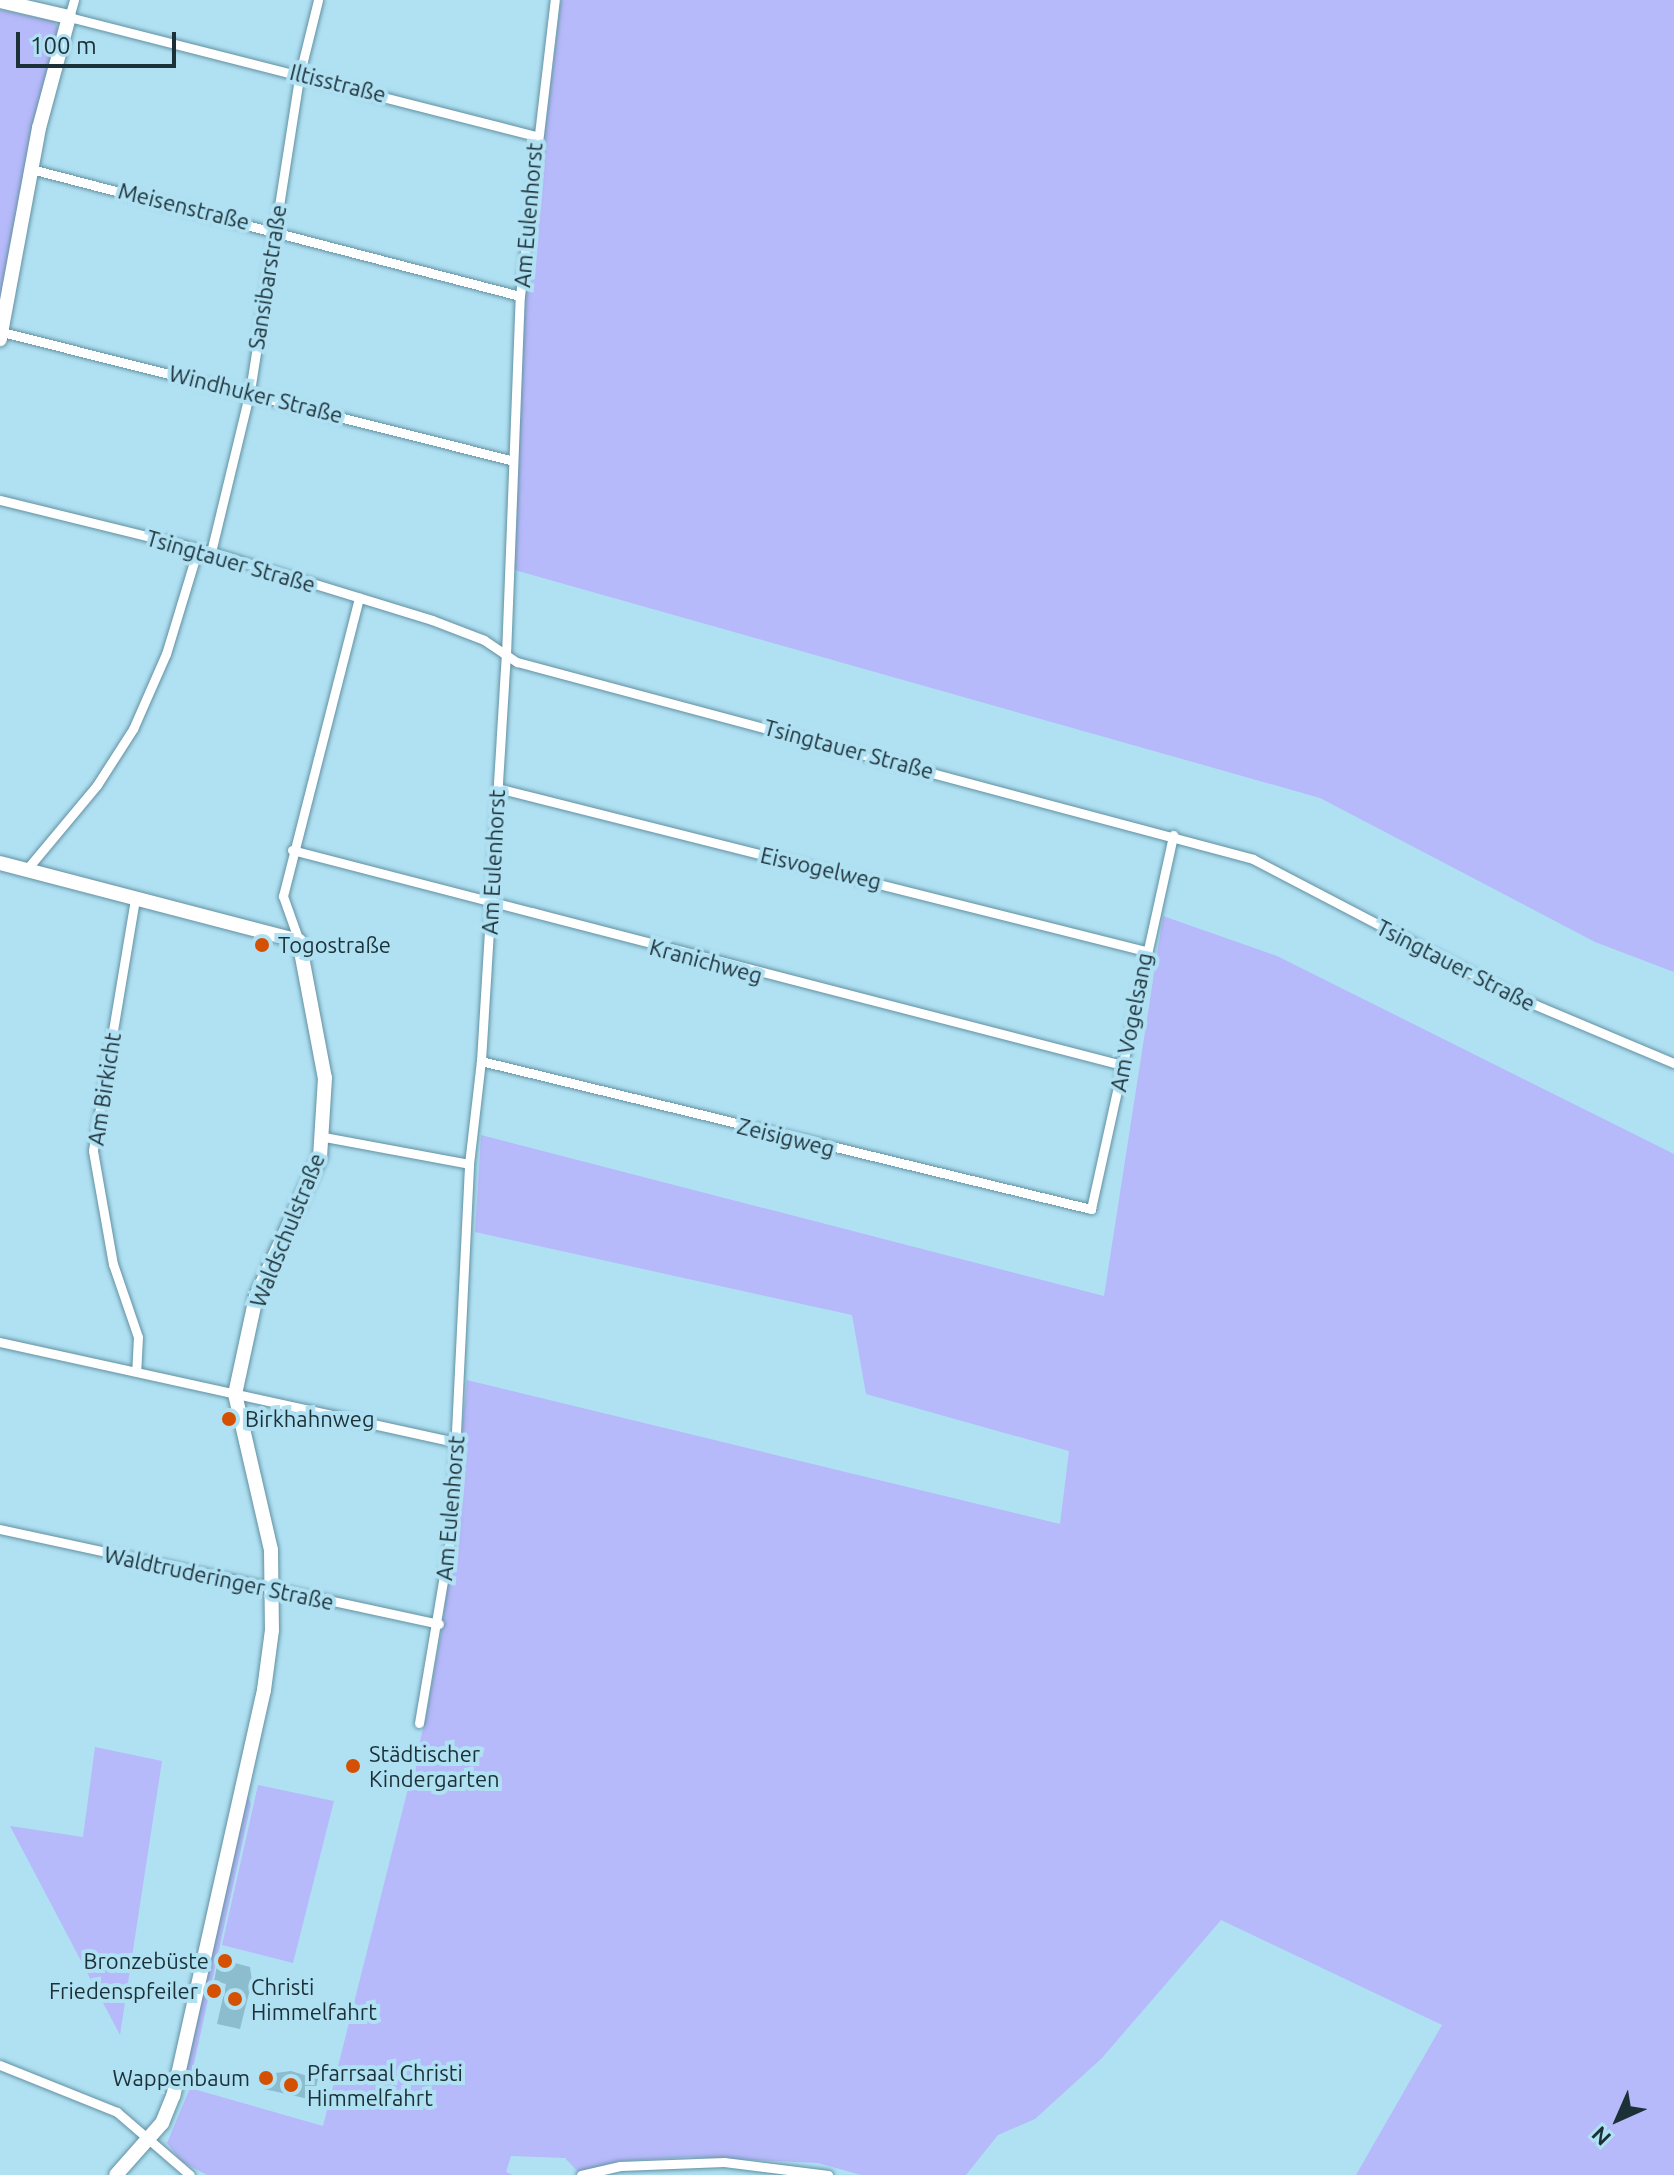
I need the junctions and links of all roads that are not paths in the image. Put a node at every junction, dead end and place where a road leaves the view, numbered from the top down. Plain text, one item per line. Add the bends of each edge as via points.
1 (74, 0) edge
2 (318, 0) edge
3 (555, 0) edge
4 (0, 1) edge
5 (69, 17) junction
6 (300, 73) junction
7 (535, 136) junction
8 (31, 169) junction
9 (274, 228) junction
10 (520, 296) junction
11 (1, 336) edge
12 (250, 391) junction
13 (510, 460) junction
14 (0, 500) edge
15 (198, 549) junction
16 (211, 552) junction
17 (359, 598) junction
18 (506, 655) junction
19 (497, 788) junction
20 (1173, 835) junction
21 (292, 850) junction
22 (0, 863) edge
23 (27, 869) junction
24 (135, 899) junction
25 (491, 900) junction
26 (299, 941) junction
27 (1145, 951) junction
28 (481, 1061) junction
29 (1674, 1063) edge
30 (1122, 1065) junction
31 (324, 1137) junction
32 (469, 1164) junction
33 (1091, 1209) joint
34 (0, 1342) edge
35 (136, 1370) junction
36 (235, 1394) junction
37 (456, 1442) junction
38 (0, 1529) edge
39 (274, 1591) junction
40 (439, 1624) junction
41 (419, 1723) dead end
42 (0, 2065) edge
43 (147, 2140) junction
44 (116, 2175) edge
45 (190, 2175) edge
46 (581, 2175) edge
47 (826, 2175) edge

1 - 5 street
2 - 6 street, Sansibarstraße
3 - 7 street, Am Eulenhorst
4 - 5 street, Iltisstraße
5 - 6 street, Iltisstraße
5 - 8 street
6 - 7 street, Iltisstraße
6 - 9 street, Sansibarstraße
7 - 10 street, Am Eulenhorst
8 - 9 street, Meisenstraße
8 - 11 street
9 - 10 street, Meisenstraße
9 - 12 street, Sansibarstraße
10 - 13 street, Am Eulenhorst
11 - 12 street, Windhuker Straße
12 - 13 street, Windhuker Straße
12 - 16 street, Sansibarstraße
13 - 18 street, Am Eulenhorst
14 - 15 street, Tsingtauer Straße
15 - 16 street, Tsingtauer Straße
15 - 23 street via 166,654 133,729 97,785
16 - 17 street, Tsingtauer Straße
17 - 18 street, Tsingtauer Straße via 484,640
17 - 21 street, Waldschulstraße
18 - 19 street, Am Eulenhorst
18 - 20 street, Tsingtauer Straße
19 - 25 street, Am Eulenhorst
19 - 27 street, Eisvogelweg
20 - 27 street, Am Vogelsang
20 - 29 street, Tsingtauer Straße via 1253,859 1519,998
21 - 25 street, Kranichweg
21 - 26 street, Waldschulstraße via 283,896
22 - 23 street
23 - 24 street
24 - 26 street
24 - 35 street, Am Birkicht via 93,1151 116,1275 138,1337
25 - 28 street, Am Eulenhorst
25 - 30 street, Kranichweg via 758,976
26 - 31 street, Waldschulstraße via 322,1042
27 - 30 street, Am Vogelsang
28 - 32 street, Am Eulenhorst
28 - 33 street, Zeisigweg
30 - 33 street, Am Vogelsang
31 - 32 street
31 - 36 street, Waldschulstraße via 310,1186 256,1297
32 - 37 street, Am Eulenhorst
34 - 35 street
35 - 36 street
36 - 37 street
36 - 39 street, Waldschulstraße via 265,1518
37 - 40 street, Am Eulenhorst
38 - 39 street, Waldtruderinger Straße
39 - 40 street, Waldtruderinger Straße
39 - 43 street, Waldschulstraße via 264,1690 173,2096
40 - 41 street, Am Eulenhorst
42 - 43 street via 117,2112
43 - 44 street, Waldschulstraße
43 - 45 street
46 - 47 street via 620,2166 724,2162

